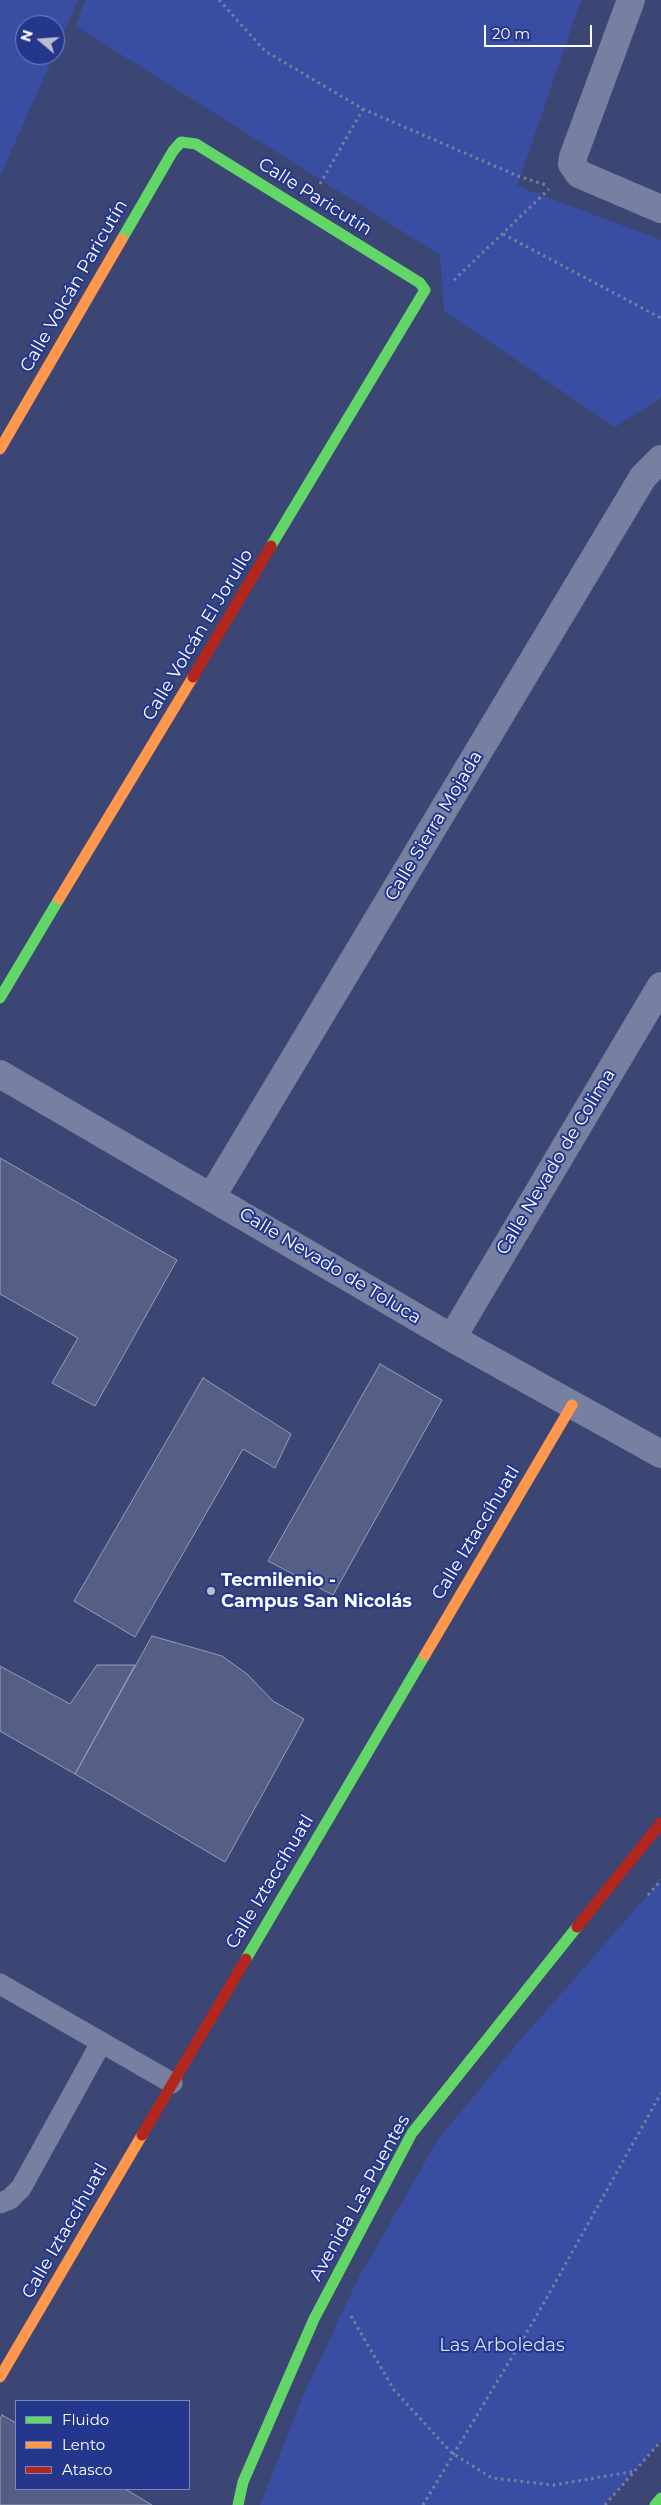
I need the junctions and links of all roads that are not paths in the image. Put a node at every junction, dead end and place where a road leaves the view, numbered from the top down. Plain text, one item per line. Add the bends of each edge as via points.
1 (631, 0) edge
2 (181, 142) joint
3 (661, 209) edge
4 (426, 290) joint
5 (0, 449) edge
6 (661, 459) edge
7 (661, 986) edge
8 (0, 998) edge
9 (0, 1074) edge
10 (212, 1196) junction
11 (452, 1338) junction
12 (572, 1405) junction
13 (661, 1454) edge
14 (661, 1823) edge
15 (0, 1984) edge
16 (101, 2043) junction
17 (172, 2083) junction
18 (0, 2203) edge
19 (0, 2378) edge
20 (243, 2482) junction
21 (661, 2498) edge
22 (229, 2505) edge
23 (238, 2505) edge
24 (655, 2505) edge

1 - 3 street via 572,164 579,174
2 - 4 street, Calle Paricutín via 196,144
2 - 5 street, Calle Volcán Paricutín
4 - 8 street, Calle Volcán El Jorullo
6 - 10 street, Calle Sierra Mojada via 643,477
7 - 11 street, Calle Nevado de Colima
9 - 10 street, Calle Nevado de Toluca
10 - 11 street, Calle Nevado de Toluca
11 - 12 street, Calle Nevado de Toluca
12 - 13 street, Calle Nevado de Toluca
12 - 17 street, Calle Iztaccíhuatl
14 - 20 street, Avenida Las Puentes via 412,2133 314,2320
15 - 16 lane
16 - 17 lane
16 - 18 lane via 20,2188 10,2199
17 - 19 street, Calle Iztaccíhuatl
20 - 22 street
20 - 23 street, Avenida Las Puentes
21 - 24 street

